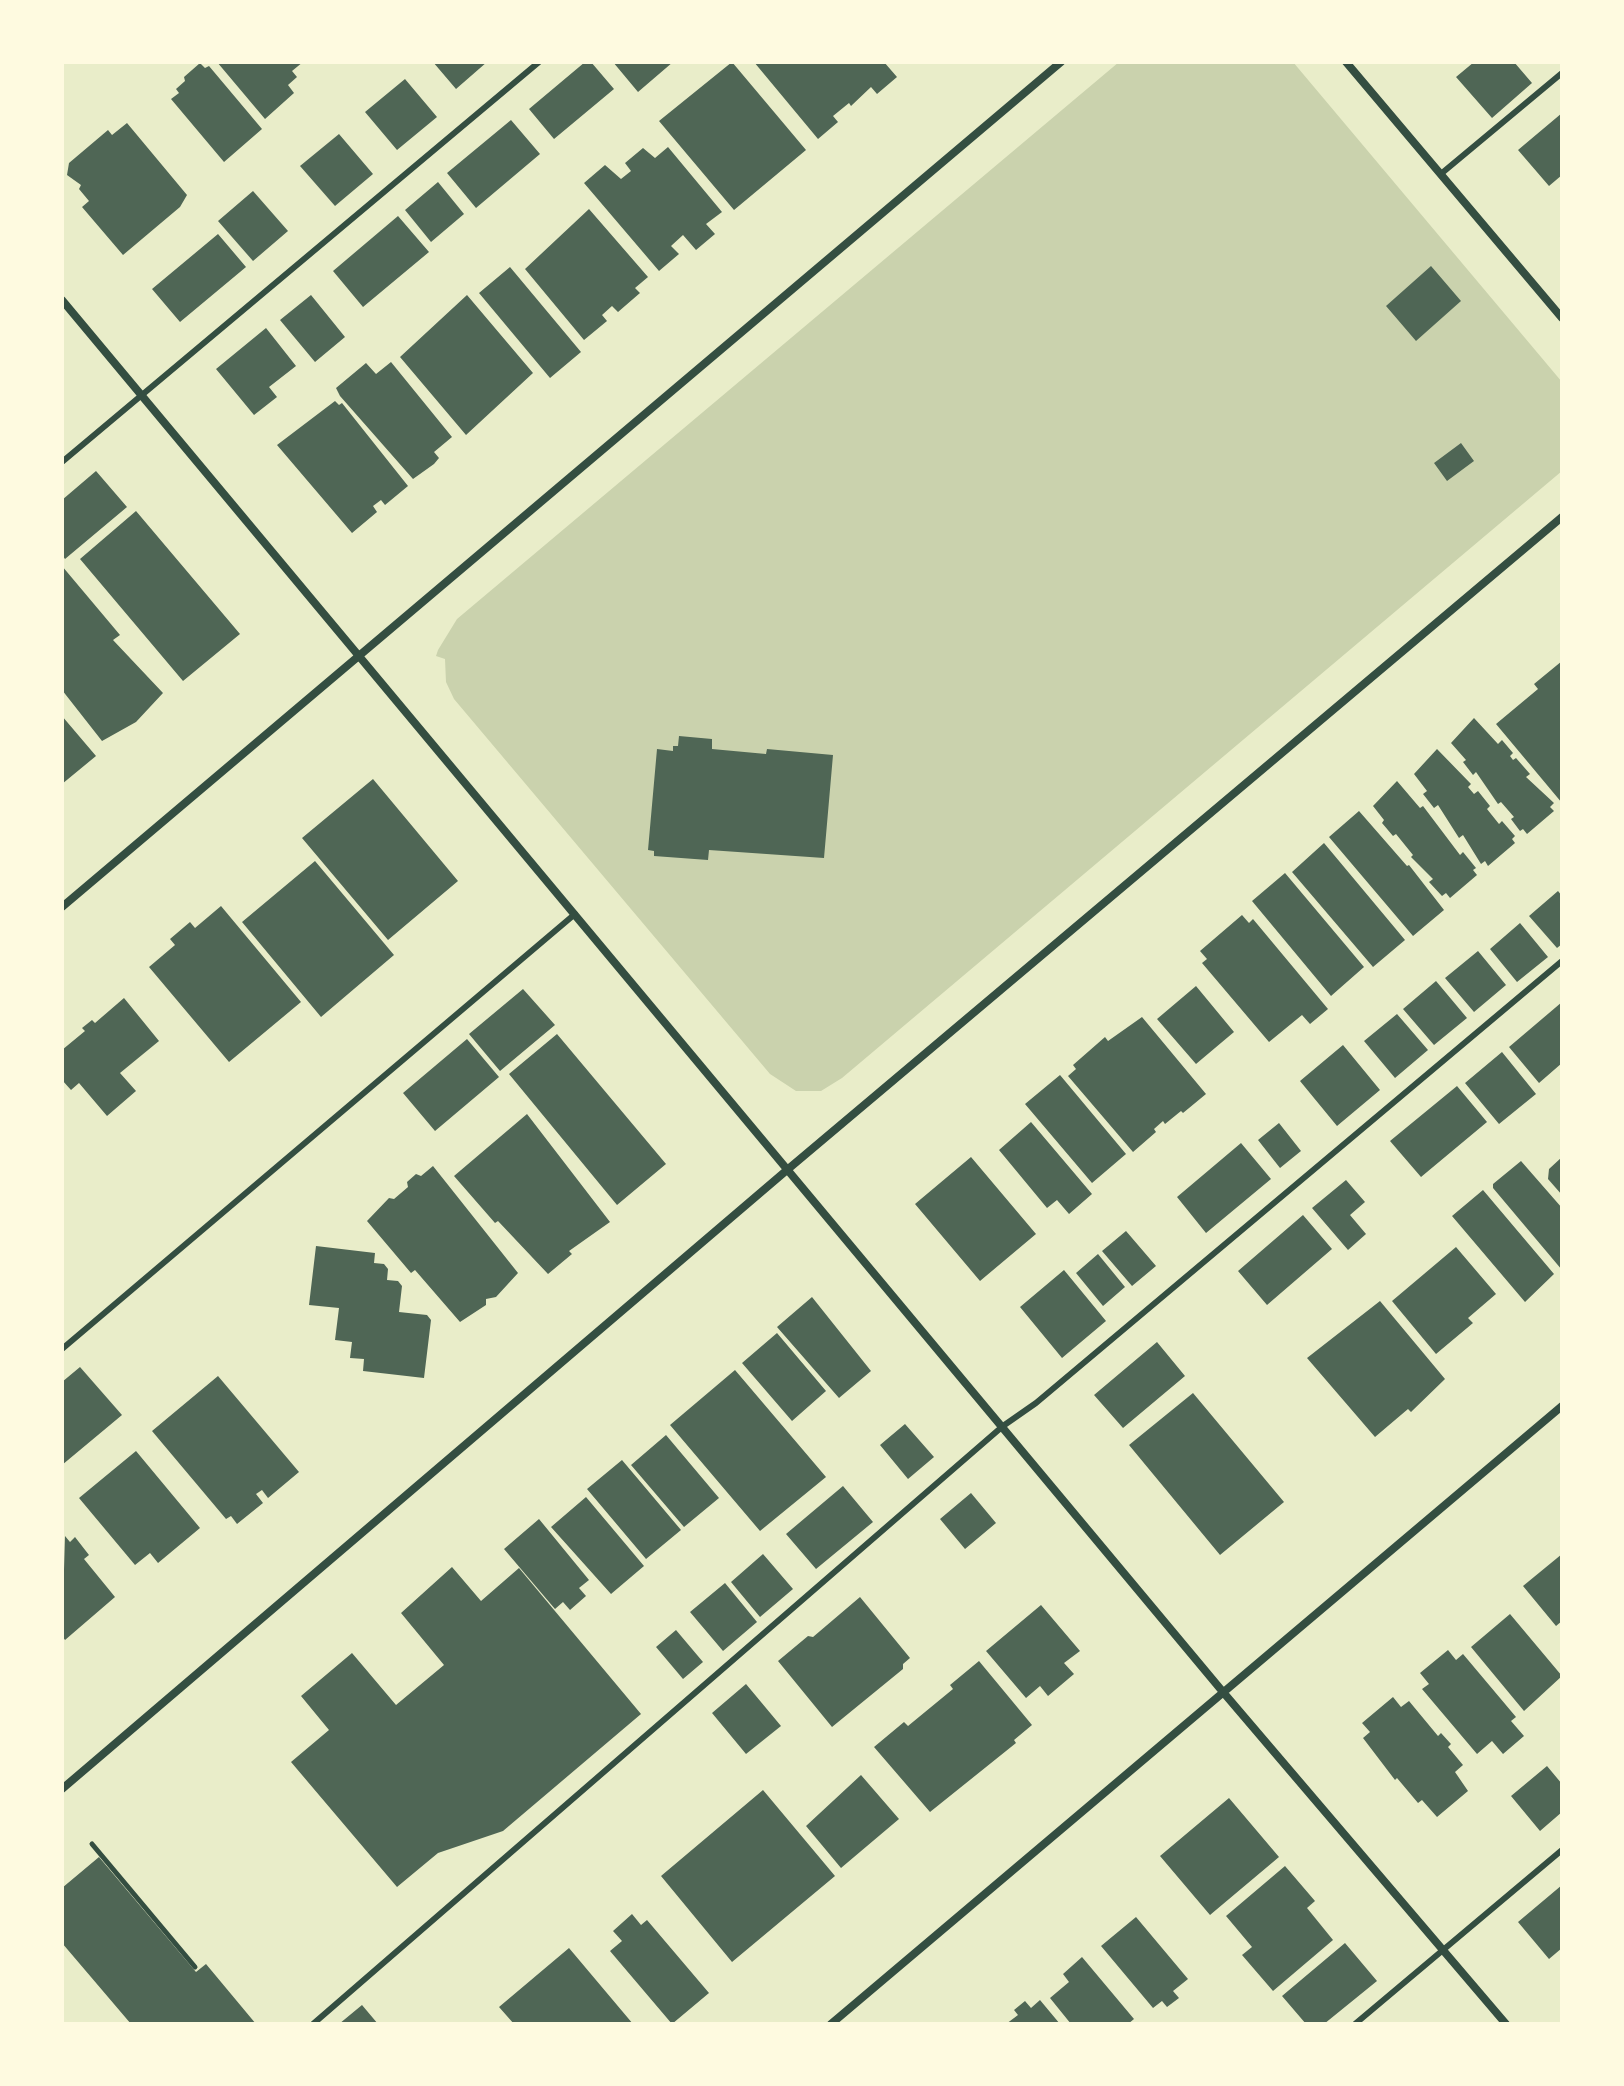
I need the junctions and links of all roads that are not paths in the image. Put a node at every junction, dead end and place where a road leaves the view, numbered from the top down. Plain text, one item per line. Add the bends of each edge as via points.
1 (539, 62) edge
2 (1061, 62) edge
3 (1346, 62) edge
4 (1562, 73) edge
5 (1442, 173) junction
6 (62, 300) edge
7 (1562, 318) edge
8 (142, 395) junction
9 (62, 462) edge
10 (1562, 517) edge
11 (360, 657) junction
12 (62, 907) edge
13 (575, 914) junction
14 (1562, 961) edge
15 (787, 1170) junction
16 (62, 1349) edge
17 (1562, 1406) edge
18 (1003, 1426) junction
19 (1223, 1692) junction
20 (62, 1789) edge
21 (1562, 1850) edge
22 (1441, 1951) junction
23 (313, 2024) edge
24 (831, 2024) edge
25 (1355, 2024) edge
26 (1506, 2024) edge

1 - 8 lane
2 - 11 street
3 - 5 street
4 - 5 lane
5 - 7 street
6 - 8 street
8 - 9 lane
8 - 11 street
10 - 15 street
11 - 12 street
11 - 13 street
13 - 15 street
13 - 16 lane
14 - 18 lane
15 - 18 street
15 - 20 street
17 - 19 street
18 - 19 street
18 - 23 lane
19 - 22 street
19 - 24 street
21 - 22 lane
22 - 25 lane
22 - 26 street

